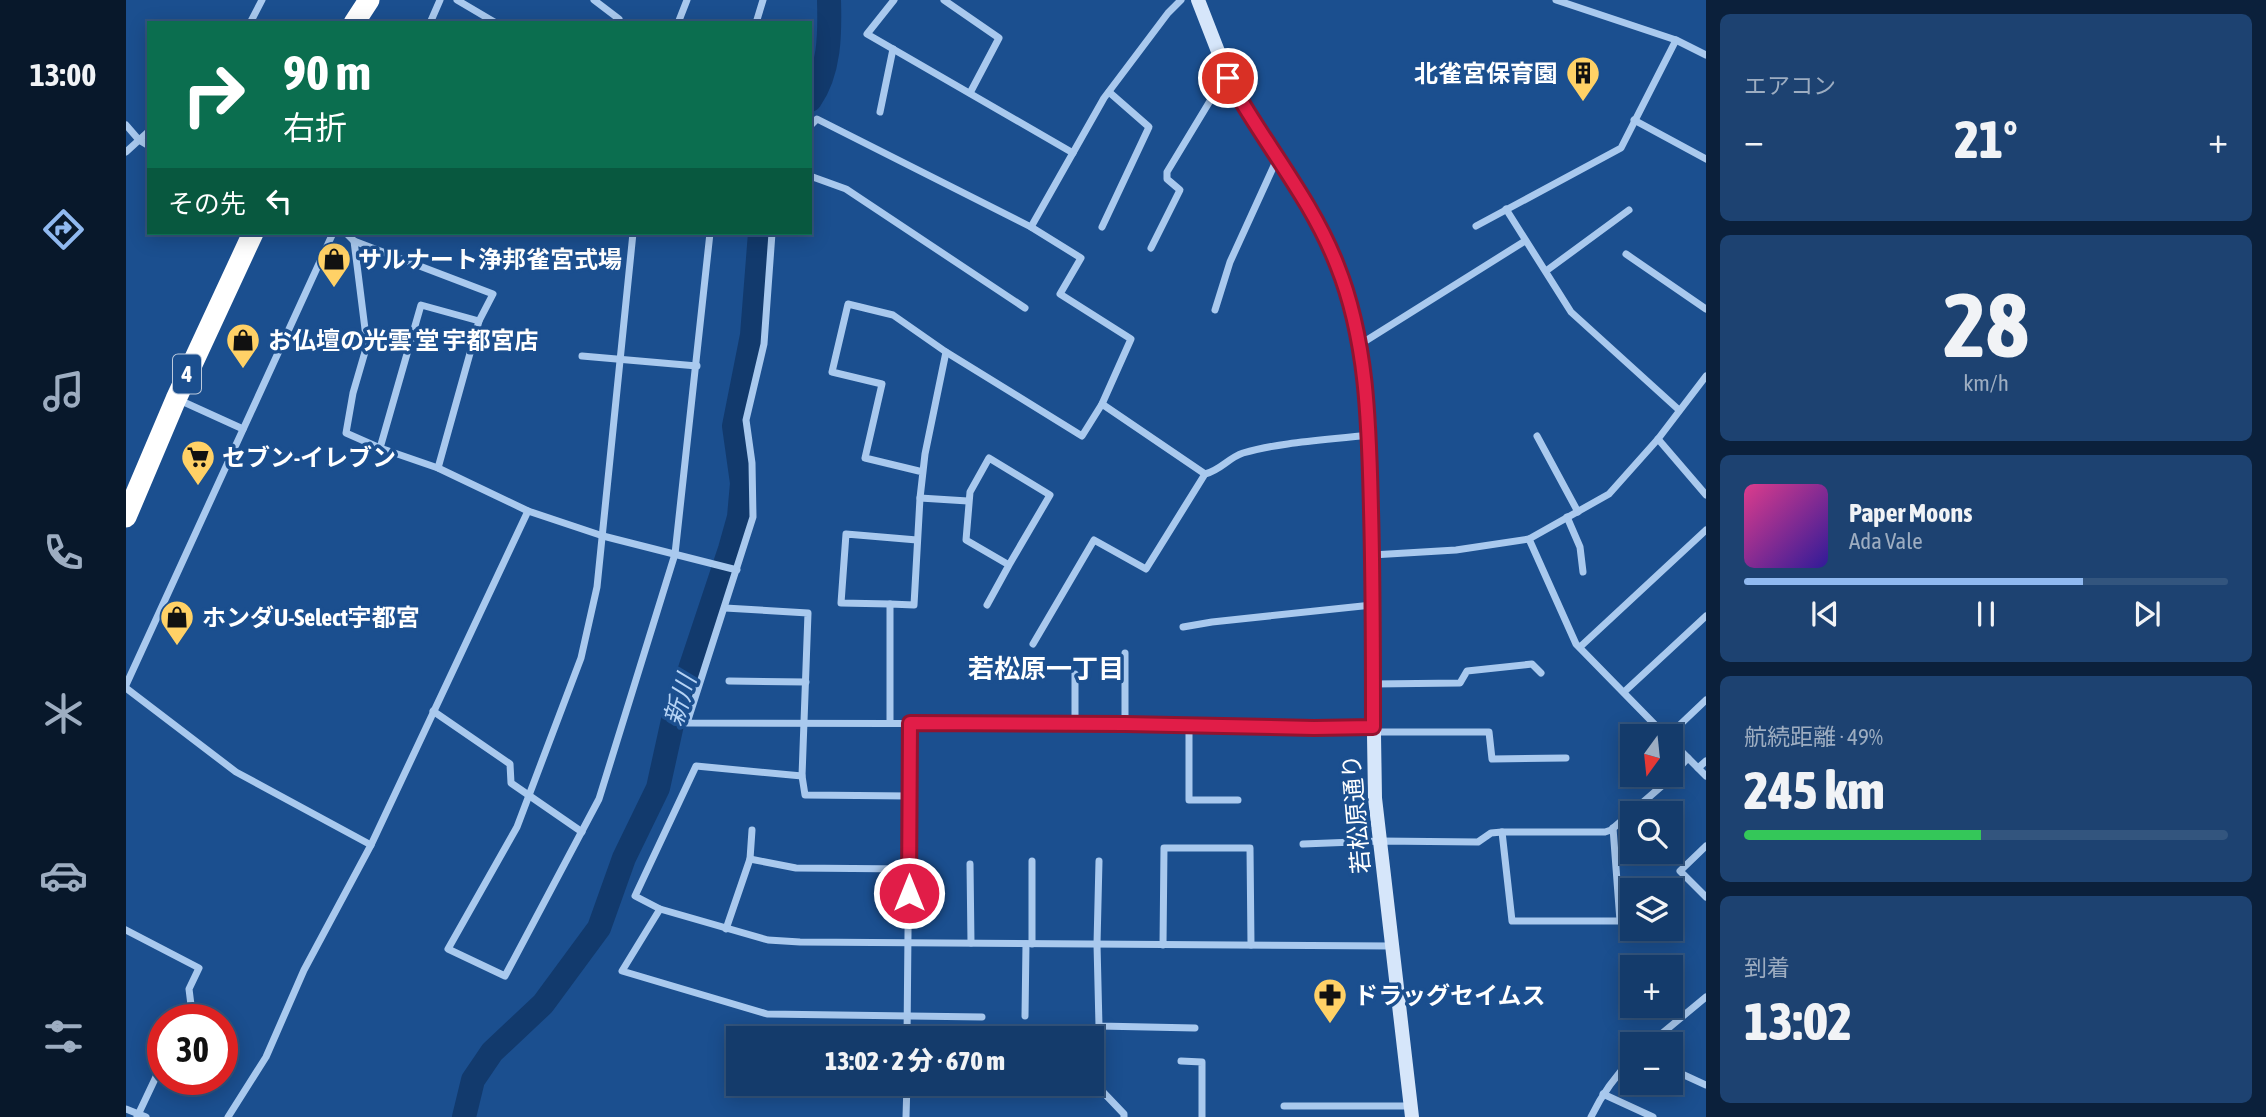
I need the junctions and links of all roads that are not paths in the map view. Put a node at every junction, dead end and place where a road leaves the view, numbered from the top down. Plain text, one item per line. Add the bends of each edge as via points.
1 (262, 0) edge
2 (369, 0) edge
3 (440, 0) edge
4 (457, 0) edge
5 (594, 0) edge
6 (687, 0) edge
7 (763, 0) edge
8 (894, 0) edge
9 (944, 0) edge
10 (1181, 0) edge
11 (1198, 0) edge
12 (1556, 0) edge
13 (619, 19) dead end
14 (251, 21) edge
15 (355, 21) edge
16 (430, 21) edge
17 (493, 21) edge
18 (679, 21) edge
19 (757, 21) edge
20 (1676, 40) junction
21 (893, 49) junction
22 (1706, 55) edge
23 (1228, 78) junction
24 (1109, 92) junction
25 (970, 93) junction
26 (880, 112) dead end
27 (1634, 120) junction
28 (126, 124) edge
29 (812, 124) edge
30 (147, 133) edge
31 (139, 140) junction
32 (147, 145) edge
33 (126, 152) edge
34 (1073, 153) junction
35 (1277, 159) junction
36 (1706, 159) edge
37 (812, 177) edge
38 (1506, 209) junction
39 (1629, 210) dead end
40 (1476, 226) dead end
41 (1031, 227) junction
42 (1102, 227) dead end
43 (252, 235) edge
44 (332, 235) edge
45 (348, 235) edge
46 (633, 235) edge
47 (710, 235) edge
48 (772, 235) edge
49 (354, 241) junction
50 (1525, 241) junction
51 (1151, 248) dead end
52 (1626, 254) dead end
53 (1546, 271) junction
54 (1025, 308) dead end
55 (1706, 309) edge
56 (1214, 310) dead end
57 (479, 321) junction
58 (1359, 346) junction
59 (946, 352) junction
60 (582, 356) dead end
61 (619, 360) junction
62 (697, 366) junction
63 (1706, 376) edge
64 (176, 399) junction
65 (1102, 404) junction
66 (1679, 410) junction
67 (243, 429) junction
68 (1370, 435) junction
69 (1537, 436) dead end
70 (1658, 439) junction
71 (380, 448) junction
72 (438, 468) junction
73 (923, 471) junction
74 (1205, 474) junction
75 (1706, 495) edge
76 (920, 498) junction
77 (968, 500) junction
78 (528, 511) junction
79 (1578, 512) junction
80 (126, 517) edge
81 (1567, 517) junction
82 (1706, 530) edge
83 (603, 536) junction
84 (1529, 539) junction
85 (917, 540) junction
86 (675, 554) junction
87 (1372, 555) junction
88 (1009, 565) junction
89 (734, 569) junction
90 (1583, 572) dead end
91 (890, 604) junction
92 (988, 605) dead end
93 (1373, 605) junction
94 (725, 608) junction
95 (1706, 616) edge
96 (1183, 626) dead end
97 (1033, 644) dead end
98 (1580, 647) junction
99 (1125, 653) dead end
100 (1541, 673) dead end
101 (1075, 674) dead end
102 (729, 681) dead end
103 (806, 682) junction
104 (1373, 684) junction
105 (126, 687) edge
106 (1624, 692) junction
107 (1706, 700) edge
108 (433, 712) junction
109 (890, 723) junction
110 (910, 723) junction
111 (805, 724) junction
112 (1075, 724) junction
113 (1125, 724) junction
114 (1655, 724) edge
115 (1681, 724) edge
116 (1189, 725) junction
117 (1373, 729) junction
118 (1684, 754) edge
119 (1566, 758) dead end
120 (1688, 758) junction
121 (1706, 761) edge
122 (1698, 768) junction
123 (802, 776) junction
124 (1706, 776) edge
125 (909, 796) junction
126 (528, 797) junction
127 (1238, 800) dead end
128 (1613, 828) junction
129 (752, 830) dead end
130 (582, 832) junction
131 (1502, 832) junction
132 (1380, 841) junction
133 (1303, 844) dead end
134 (371, 845) junction
135 (1706, 846) edge
136 (750, 859) junction
137 (1032, 861) dead end
138 (1099, 861) dead end
139 (970, 864) dead end
140 (909, 869) junction
141 (1706, 897) edge
142 (660, 909) junction
143 (726, 929) junction
144 (126, 930) edge
145 (909, 942) junction
146 (971, 943) junction
147 (1029, 944) junction
148 (1097, 944) junction
149 (1163, 945) junction
150 (1251, 946) junction
151 (1391, 946) junction
152 (1706, 998) edge
153 (191, 1004) edge
154 (907, 1016) junction
155 (1025, 1016) dead end
156 (982, 1017) dead end
157 (907, 1026) edge
158 (1195, 1028) dead end
159 (1664, 1032) edge
160 (1181, 1061) dead end
161 (1620, 1071) edge
162 (1683, 1074) edge
163 (1706, 1085) edge
164 (1104, 1093) edge
165 (1602, 1094) junction
166 (147, 1095) edge
167 (906, 1096) edge
168 (1284, 1106) dead end
169 (126, 1110) edge
170 (1412, 1112) edge
171 (137, 1115) edge
172 (146, 1117) edge
173 (228, 1117) edge
174 (906, 1117) edge
175 (1124, 1117) edge
176 (1202, 1117) edge
177 (1591, 1117) edge
178 (1653, 1117) edge

1 - 14 street
2 - 15 highway
3 - 16 street
4 - 17 street
5 - 13 street
6 - 18 street
7 - 19 street
8 - 21 street via 867,34
9 - 25 street via 999,38
10 - 24 street
11 - 23 street, 若松原通り
12 - 20 street
20 - 22 street
20 - 27 street
21 - 25 street
21 - 26 street
23 - 35 street, 若松原通り
23 - 51 street via 1167,172 1167,179 1180,190
24 - 34 street
24 - 42 street via 1149,127
25 - 34 street
27 - 36 street
27 - 38 street via 1621,148
28 - 31 street
29 - 41 street via 817,119
30 - 31 street
31 - 32 street
31 - 33 street
34 - 41 street
35 - 56 street via 1230,262
35 - 58 street, 若松原通り via 1338,265
37 - 54 street via 846,189
38 - 40 street
38 - 50 street
39 - 53 street
41 - 65 street via 1082,258 1060,294 1131,339
43 - 64 highway, 4
44 - 67 street
45 - 49 street
46 - 61 street
47 - 62 street
48 - 89 street via 764,344 746,420 753,517
49 - 57 street via 493,294
49 - 71 street via 367,345 346,433
50 - 53 street
50 - 58 street
52 - 55 street
53 - 66 street via 1571,312
57 - 71 street via 421,305
57 - 72 street
58 - 68 street, 若松原通り
59 - 65 street via 1082,436
59 - 73 street
59 - 73 street via 893,315 848,304 832,372 882,384 865,458
60 - 61 street
61 - 62 street
61 - 83 street
62 - 86 street
63 - 66 street
64 - 67 street
64 - 80 highway, 4
65 - 74 street
66 - 70 street
67 - 105 street
68 - 74 street via 1239,454
68 - 87 street, 若松原通り
69 - 79 street
70 - 75 street
70 - 79 street via 1609,494
71 - 72 street
72 - 78 street
73 - 76 street
74 - 97 street via 1146,569 1094,540
76 - 77 street
76 - 85 street
77 - 88 street via 966,540
77 - 88 street via 989,458 1051,495
78 - 83 street
78 - 108 street
79 - 81 street
81 - 84 street
81 - 90 street via 1580,547
82 - 98 street
83 - 86 street
83 - 126 street via 582,658
84 - 87 street via 1456,550
84 - 98 street
85 - 91 street via 914,605
85 - 91 street via 846,534 841,603
86 - 89 street
86 - 130 street via 599,799
87 - 93 street, 若松原通り
88 - 92 street
89 - 94 street
91 - 109 street
93 - 96 street
93 - 104 street, 若松原通り
94 - 103 street via 808,613
94 - 111 street via 687,723
95 - 106 street
98 - 106 street
99 - 113 street
100 - 104 street via 1532,664 1467,671 1460,683
101 - 112 street
102 - 103 street
103 - 111 street
104 - 117 street, 若松原通り
105 - 134 street via 236,772
106 - 114 street
107 - 115 street
108 - 126 street via 510,764 510,783
108 - 134 street
109 - 110 street
109 - 111 street
110 - 112 street
110 - 125 street
111 - 123 street
112 - 113 street
113 - 116 street
116 - 117 street
116 - 127 street via 1189,800
117 - 119 street via 1489,732 1492,759
117 - 132 street, 若松原通り
118 - 120 street
120 - 122 street
120 - 128 street
121 - 122 street
122 - 124 street
123 - 125 street via 805,795
123 - 142 street via 696,766 635,896
125 - 140 street
126 - 130 street
126 - 130 street via 517,827 448,949 506,976
128 - 131 street via 1605,832
128 - 131 street via 1620,921 1512,921
129 - 136 street
131 - 132 street via 1478,842
132 - 133 street
132 - 151 street, 若松原通り
134 - 173 street via 304,970 266,1057
135 - 141 street via 1680,871
136 - 140 street via 796,868
136 - 143 street
137 - 147 street
138 - 148 street
139 - 146 street
140 - 145 street
142 - 143 street
142 - 154 street via 622,971 767,1014
143 - 145 street via 768,940
144 - 153 street via 199,968 189,989
145 - 146 street
145 - 154 street
146 - 147 street
147 - 148 street
147 - 155 street
148 - 149 street
148 - 158 street via 1099,1026
149 - 150 street
149 - 150 street via 1164,848 1250,848
150 - 151 street
151 - 170 street, 若松原通り
152 - 159 street
154 - 156 street
154 - 157 street
160 - 176 street via 1202,1062
161 - 165 street
162 - 163 street
164 - 175 street
165 - 177 street
165 - 178 street
166 - 171 street
167 - 174 street
168 - 170 street
169 - 171 street
171 - 172 street

